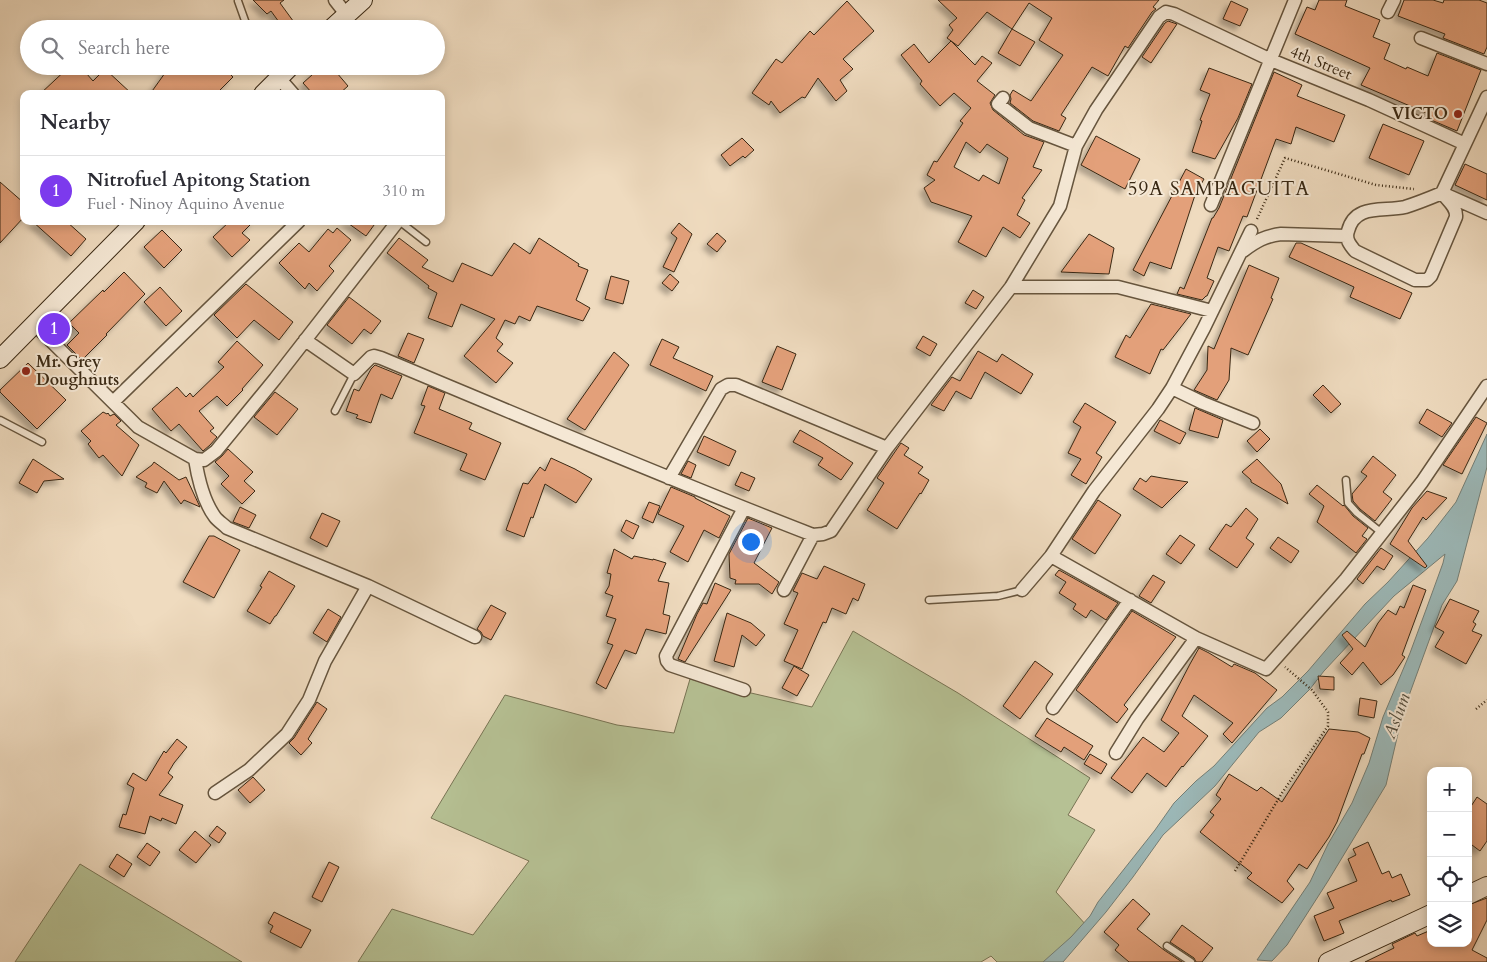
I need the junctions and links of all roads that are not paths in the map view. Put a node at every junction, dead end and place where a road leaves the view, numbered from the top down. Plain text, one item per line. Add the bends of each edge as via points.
1 (335, 0) edge
2 (363, 0) edge
3 (1295, 0) edge
4 (238, 1) edge
5 (346, 14) junction
6 (245, 20) edge
7 (340, 20) edge
8 (1421, 38) dead end
9 (1271, 60) junction
10 (1487, 64) edge
11 (277, 75) edge
12 (284, 75) edge
13 (266, 90) edge
14 (291, 90) edge
15 (1487, 97) edge
16 (1003, 98) dead end
17 (1465, 144) junction
18 (1076, 146) junction
19 (1442, 193) junction
20 (1211, 205) dead end
21 (1484, 212) edge
22 (1456, 217) junction
23 (132, 225) edge
24 (295, 225) edge
25 (395, 225) edge
26 (403, 225) edge
27 (1251, 231) road end
28 (1346, 236) junction
29 (426, 242) dead end
30 (1240, 254) junction
31 (1011, 287) junction
32 (1212, 311) junction
33 (34, 324) junction
34 (305, 340) junction
35 (0, 359) edge
36 (354, 374) junction
37 (1487, 386) edge
38 (1172, 388) junction
39 (113, 402) junction
40 (334, 411) dead end
41 (0, 420) edge
42 (1252, 423) dead end
43 (42, 442) dead end
44 (887, 448) junction
45 (195, 459) junction
46 (669, 478) junction
47 (1346, 480) dead end
48 (744, 508) junction
49 (1382, 533) junction
50 (813, 534) junction
51 (1051, 556) junction
52 (368, 586) junction
53 (784, 590) dead end
54 (1022, 590) joint
55 (929, 600) dead end
56 (1130, 600) junction
57 (475, 637) dead end
58 (1196, 638) junction
59 (744, 690) dead end
60 (1053, 708) dead end
61 (1116, 753) dead end
62 (214, 793) dead end
63 (1487, 886) edge
64 (1472, 893) edge
65 (1427, 916) edge
66 (1167, 946) dead end
67 (1191, 962) edge
68 (1328, 962) edge

1 - 5 street
2 - 5 main road
3 - 9 street
4 - 6 lane
5 - 7 main road
8 - 10 street
9 - 17 street, 4th Street
9 - 18 street, 4th Street via 1166,12 1159,17
9 - 20 street
11 - 13 main road
12 - 14 street
15 - 17 street
16 - 18 street via 998,104 1029,128
17 - 19 street
18 - 31 street via 1060,206
19 - 21 street
19 - 22 street via 1453,206
19 - 28 street via 1402,208 1375,209 1359,214 1350,223
21 - 22 street via 1466,211
22 - 28 street via 1431,276 1422,281 1355,252
23 - 33 main road
24 - 39 street
25 - 34 street
26 - 29 lane
27 - 30 street
28 - 30 street via 1272,235 1255,241
30 - 32 street
31 - 32 street via 1118,287
31 - 44 street
32 - 38 street
33 - 35 main road
33 - 39 street
34 - 36 street
34 - 45 street via 216,451 204,460
36 - 40 lane
36 - 46 street via 371,357 381,358
37 - 49 street via 1422,482
38 - 42 street
38 - 51 street via 1094,491
39 - 45 street via 138,426
41 - 43 lane
44 - 46 street via 728,384 721,389
44 - 50 street via 831,531
45 - 52 street via 206,502 215,518 227,528
46 - 48 street
47 - 49 lane via 1348,502
48 - 50 street
48 - 59 street via 666,656 670,665
49 - 58 street via 1266,669
50 - 53 street
51 - 54 street
51 - 56 street
52 - 57 street
52 - 62 street via 326,661 309,700 286,734 249,770
54 - 55 lane via 998,596
56 - 58 street
56 - 60 street
58 - 61 street
63 - 64 main road
65 - 68 main road
66 - 67 lane

